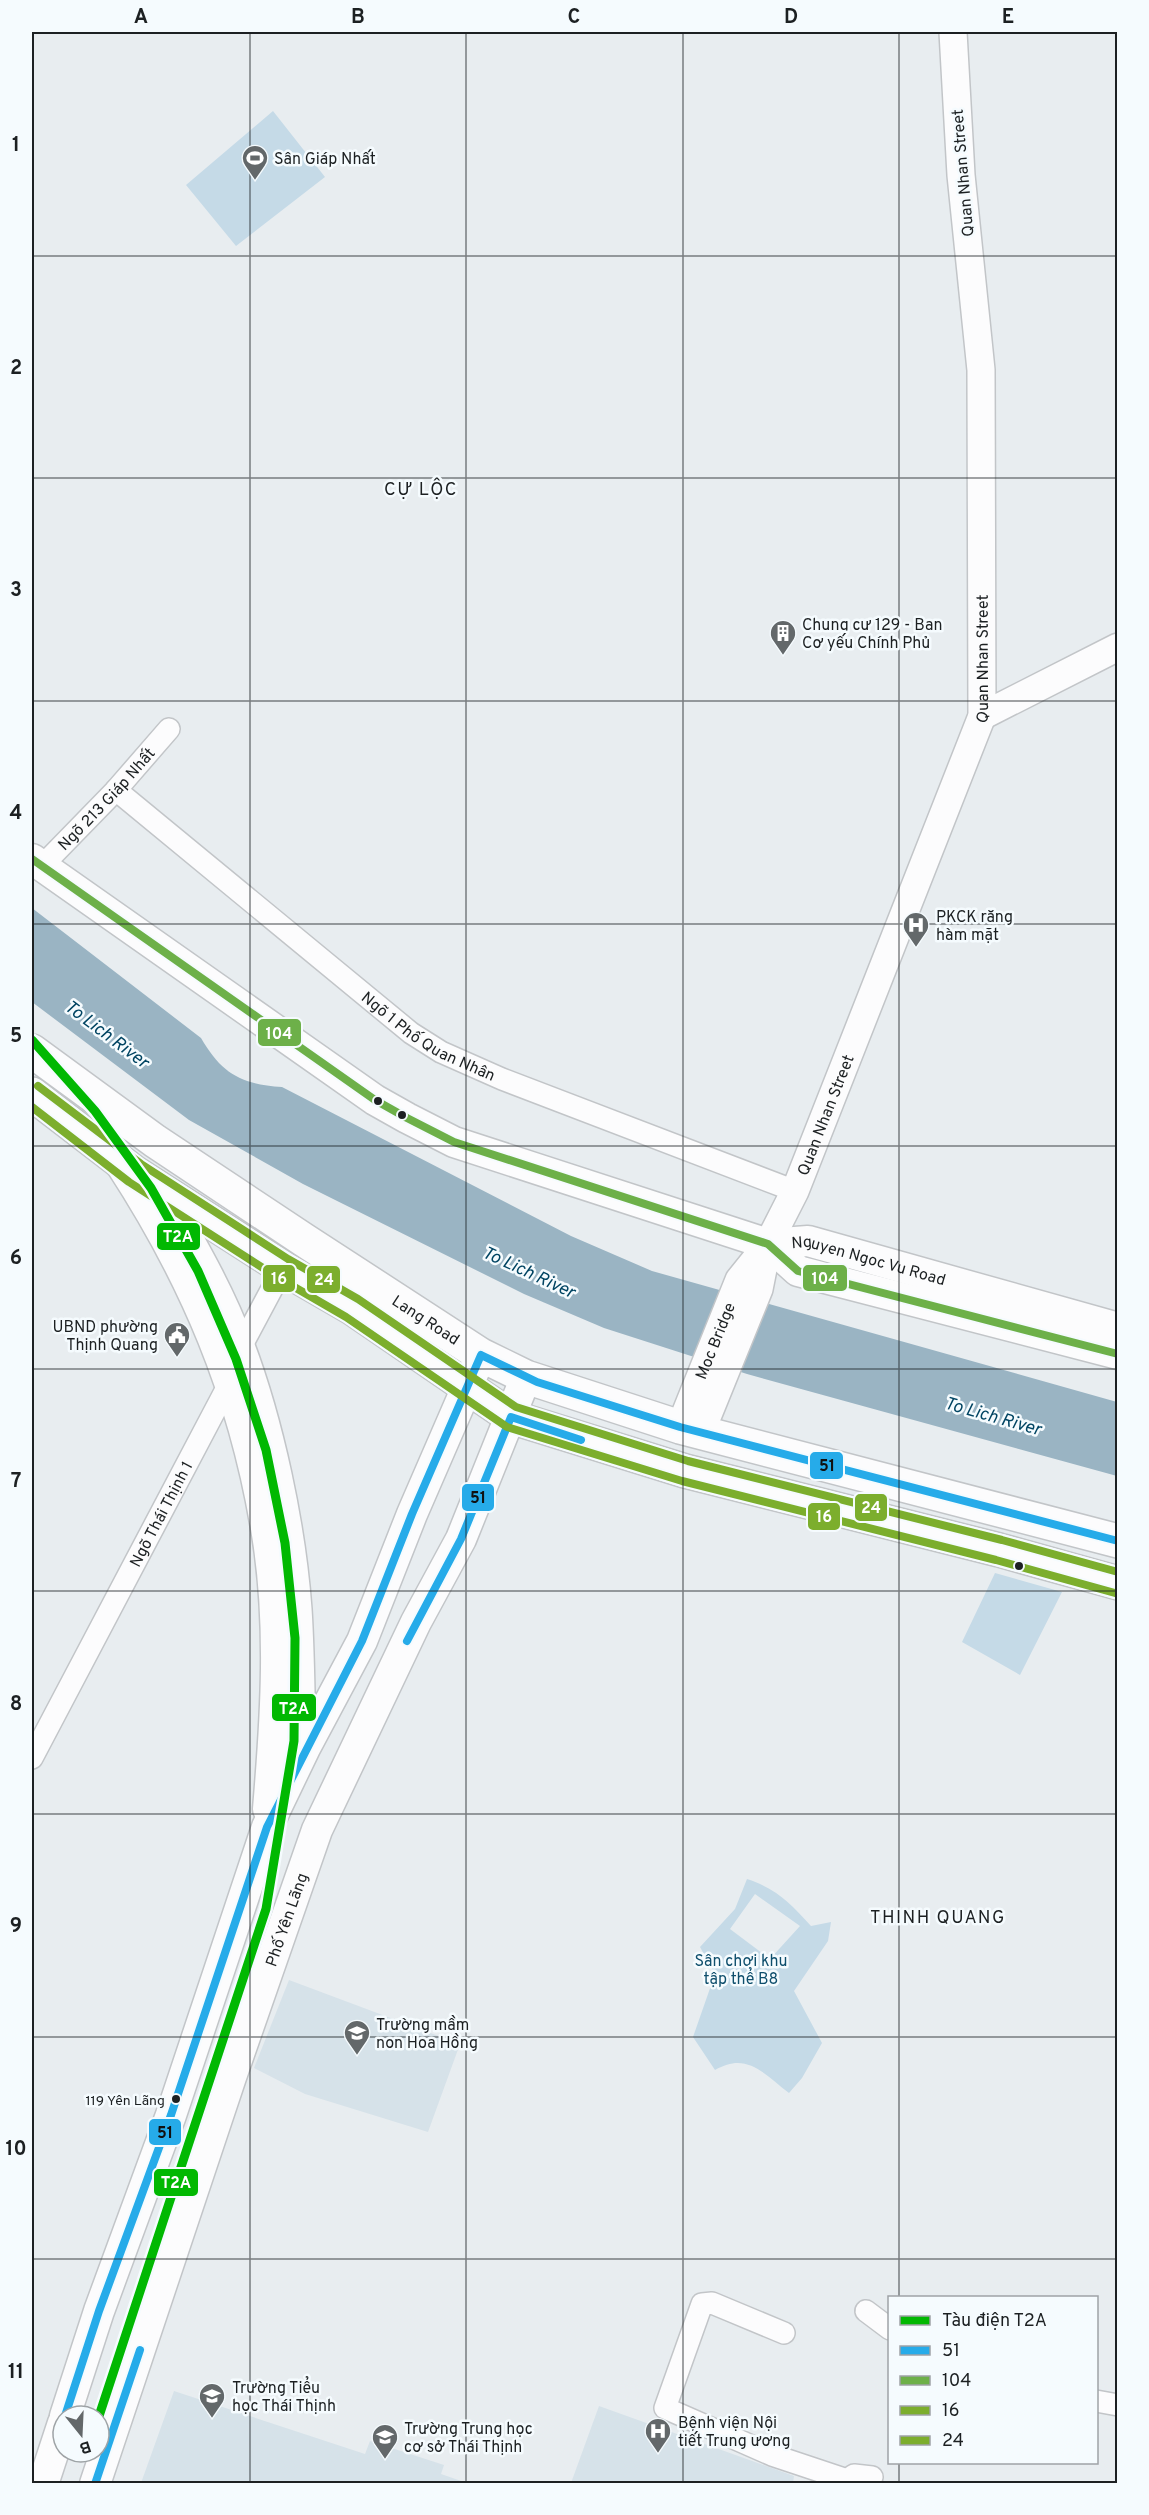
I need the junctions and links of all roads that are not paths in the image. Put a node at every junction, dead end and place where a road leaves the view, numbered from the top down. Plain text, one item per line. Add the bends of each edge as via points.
1 (953, 32) edge
2 (1118, 647) edge
3 (982, 716) junction
4 (169, 729) dead end
5 (116, 790) junction
6 (37, 862) edge
7 (32, 1051) edge
8 (32, 1094) edge
9 (795, 1191) junction
10 (155, 1196) junction
11 (768, 1245) junction
12 (283, 1268) junction
13 (749, 1284) joint
14 (1118, 1328) edge
15 (243, 1343) junction
16 (481, 1354) junction
17 (1118, 1354) edge
18 (526, 1377) junction
19 (230, 1382) junction
20 (466, 1387) junction
21 (511, 1417) junction
22 (695, 1418) junction
23 (924, 1491) junction
24 (914, 1528) junction
25 (1118, 1541) edge
26 (1118, 1583) edge
27 (305, 1748) junction
28 (32, 1758) edge
29 (267, 1827) junction
30 (199, 2025) junction
31 (244, 2041) junction
32 (866, 2311) dead end
33 (888, 2328) edge
34 (784, 2333) dead end
35 (1098, 2401) edge
36 (69, 2404) edge
37 (1118, 2405) edge
38 (51, 2460) edge
39 (872, 2477) dead end
40 (43, 2484) edge
41 (95, 2484) edge

1 - 3 street, Quan Nhan Street via 961,175 981,370
2 - 3 street
3 - 9 street, Quan Nhan Street
4 - 5 street, Ngõ 213 Giáp Nhất
5 - 6 street, Ngõ 213 Giáp Nhất
5 - 9 street, Ngõ 1 Phố Quan Nhân via 411,1033 441,1052
6 - 11 main road via 375,1100 408,1118 454,1142
7 - 16 main road, Lang Road via 155,1141
8 - 10 main road, Lang Road via 120,1162
9 - 11 street, Quan Nhan Street
10 - 12 main road, Lang Road
10 - 15 street via 206,1262
10 - 19 main road via 166,1235 207,1320
11 - 13 street, Quan Nhan Street
11 - 14 main road, Nguyen Ngoc Vu Road via 808,1241
11 - 17 main road, Nguyen Ngoc Vu Road via 798,1270
12 - 15 street, Ngõ Thái Thịnh 1
12 - 20 main road, Lang Road via 352,1308
13 - 22 street, Moc Bridge
15 - 19 street, Ngõ Thái Thịnh 1
15 - 27 street via 277,1461 296,1563
16 - 18 main road, Lang Road
16 - 20 main road
18 - 21 main road, Phố Yên Lãng
18 - 22 main road, Lang Road
19 - 28 street, Ngõ Thái Thịnh 1
19 - 29 main road via 267,1529 273,1595 275,1721
20 - 21 main road, Lang Road
20 - 27 main road via 363,1641
21 - 24 main road, Lang Road via 684,1470
21 - 31 main road, Phố Yên Lãng via 461,1539 416,1622 317,1830
22 - 23 main road, Lang Road
23 - 24 main road
23 - 25 main road, Lang Road
24 - 26 main road, Lang Road
27 - 29 main road
29 - 30 main road
30 - 31 main road
30 - 36 main road
31 - 41 main road, Phố Yên Lãng
32 - 33 street
34 - 39 street via 712,2303 702,2304 665,2408 772,2455 822,2472 847,2480 854,2475
35 - 37 street
38 - 40 main road

